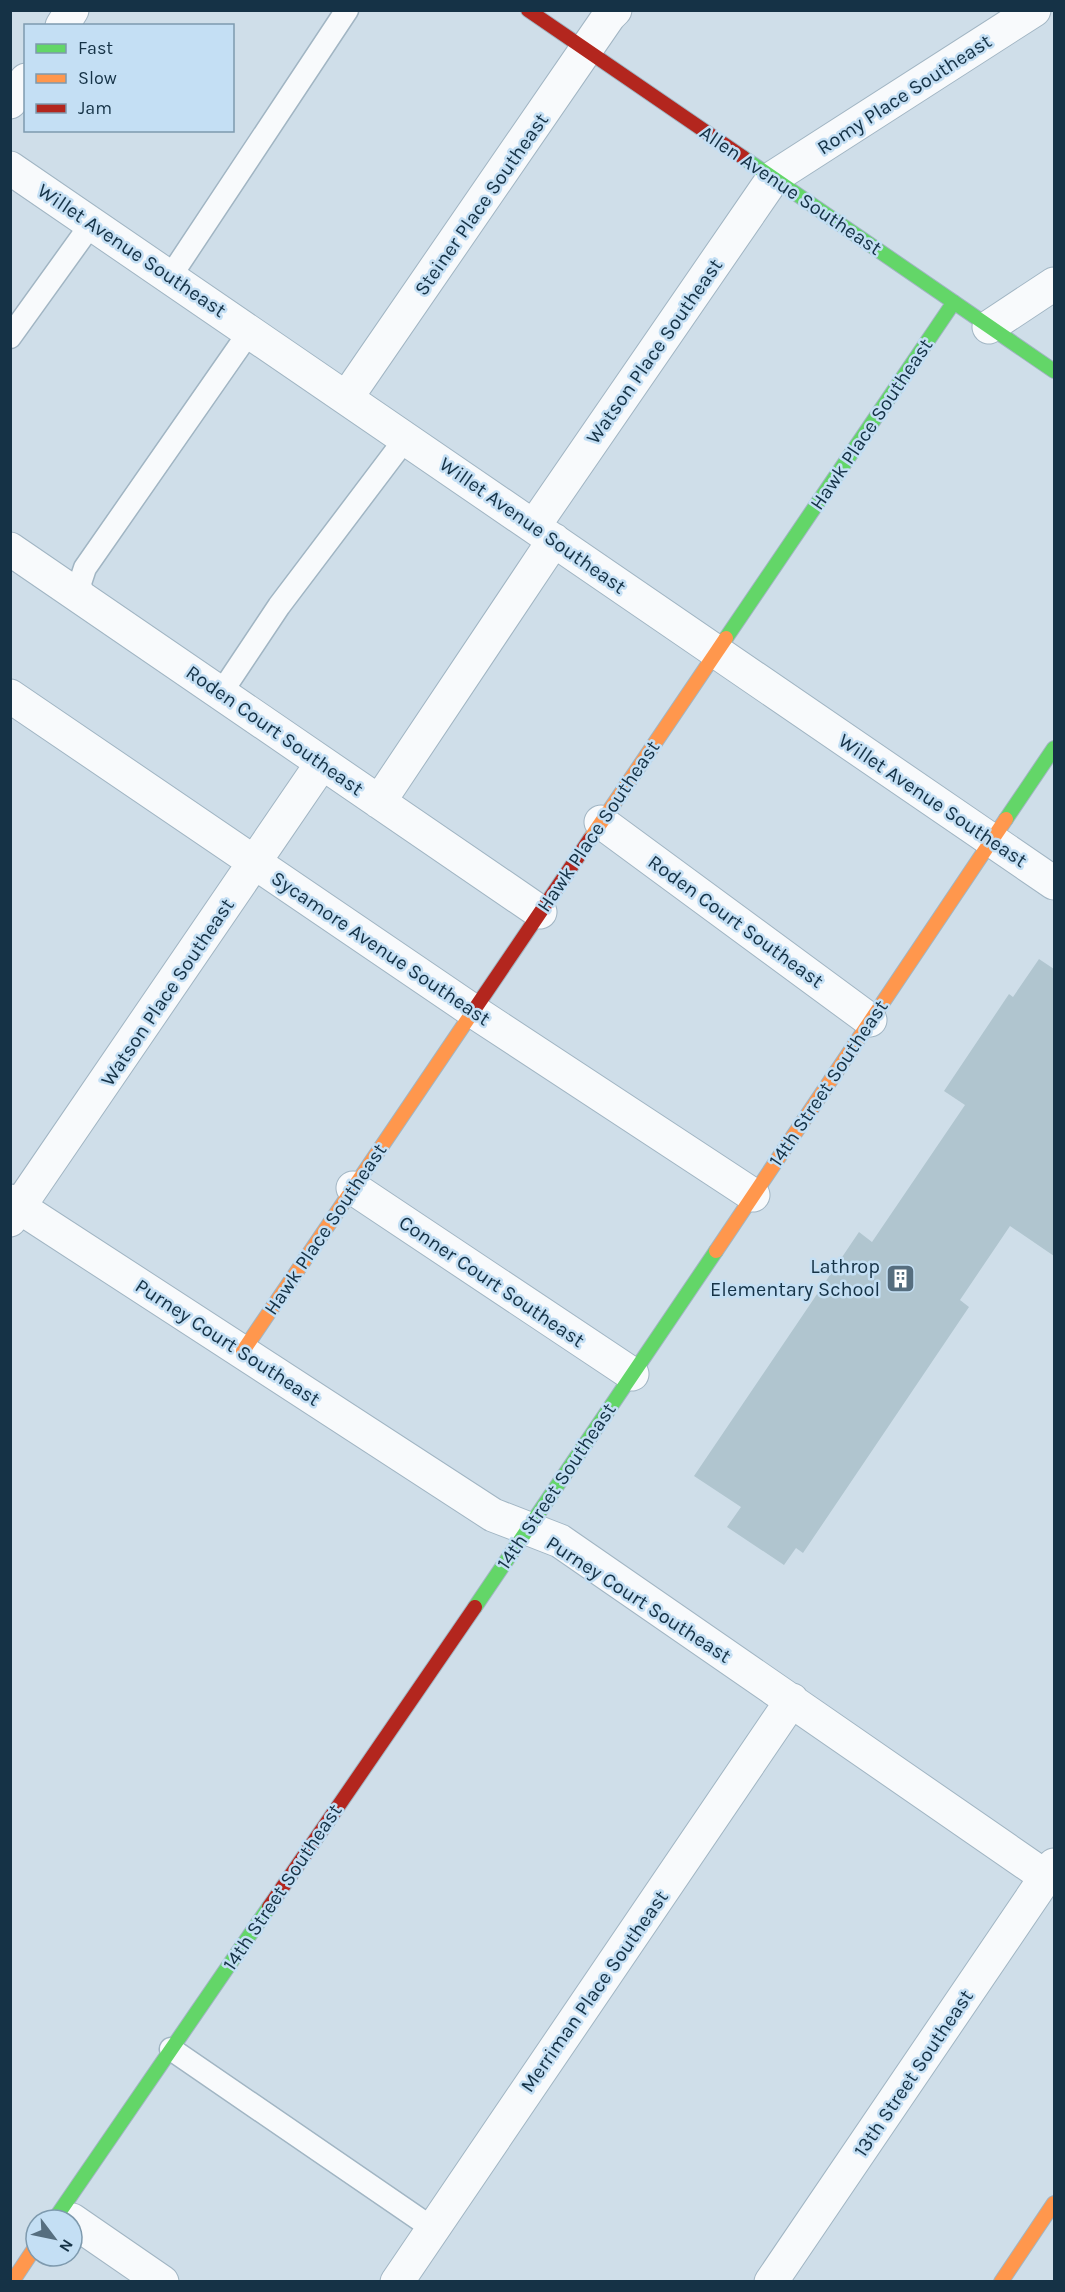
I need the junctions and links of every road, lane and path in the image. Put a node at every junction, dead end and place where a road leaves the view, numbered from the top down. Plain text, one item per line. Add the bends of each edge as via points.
1 (72, 10) edge
2 (347, 10) edge
3 (528, 10) edge
4 (615, 10) edge
5 (1034, 10) edge
6 (63, 24) edge
7 (586, 51) junction
8 (24, 83) edge
9 (10, 102) edge
10 (10, 168) edge
11 (774, 177) junction
12 (92, 223) junction
13 (170, 277) junction
14 (1054, 284) edge
15 (954, 302) junction
16 (989, 327) junction
17 (250, 331) junction
18 (10, 337) edge
19 (1054, 371) edge
20 (347, 398) junction
21 (406, 438) junction
22 (544, 533) junction
23 (10, 549) edge
24 (83, 598) junction
25 (716, 652) junction
26 (221, 693) junction
27 (10, 696) edge
28 (1054, 748) edge
29 (322, 763) junction
30 (379, 802) junction
31 (601, 822) junction
32 (992, 841) junction
33 (255, 862) junction
34 (1054, 883) edge
35 (540, 912) junction
36 (473, 1011) junction
37 (870, 1020) junction
38 (353, 1188) junction
39 (753, 1196) junction
40 (14, 1210) edge
41 (243, 1351) junction
42 (632, 1374) junction
43 (528, 1529) junction
44 (792, 1700) junction
45 (1050, 1871) edge
46 (171, 2049) junction
47 (1054, 2203) edge
48 (70, 2208) edge
49 (432, 2228) junction
50 (84, 2231) edge
51 (24, 2264) edge
52 (12, 2282) edge
53 (162, 2282) edge
54 (397, 2282) edge
55 (771, 2282) edge
56 (1001, 2282) edge

1 - 6 street
2 - 13 lane
3 - 7 main road, Allen Avenue Southeast
4 - 7 street, Steiner Place Southeast
5 - 11 street, Romy Place Southeast
7 - 11 main road, Allen Avenue Southeast
7 - 20 street, Steiner Place Southeast
8 - 9 street
10 - 12 street, Willet Avenue Southeast
11 - 15 main road, Allen Avenue Southeast
11 - 22 street, Watson Place Southeast
12 - 13 street, Willet Avenue Southeast
12 - 18 lane
13 - 17 street, Willet Avenue Southeast
14 - 16 street
15 - 16 main road, Allen Avenue Southeast
15 - 25 main road, Hawk Place Southeast
16 - 19 main road, Allen Avenue Southeast
17 - 20 street, Willet Avenue Southeast
17 - 24 lane via 84,568
20 - 21 street, Willet Avenue Southeast
21 - 22 street, Willet Avenue Southeast
21 - 26 lane via 279,606
22 - 25 street, Willet Avenue Southeast
22 - 30 street, Watson Place Southeast
23 - 24 street, Roden Court Southeast
24 - 26 street, Roden Court Southeast
25 - 31 main road, Hawk Place Southeast
25 - 32 street, Willet Avenue Southeast
26 - 29 street, Roden Court Southeast
27 - 33 street, Sycamore Avenue Southeast
28 - 32 main road, 14th Street Southeast
29 - 30 street, Roden Court Southeast
29 - 33 street, Watson Place Southeast
30 - 35 street, Roden Court Southeast
31 - 35 main road, Hawk Place Southeast
31 - 37 street, Roden Court Southeast
32 - 34 street, Willet Avenue Southeast
32 - 37 main road, 14th Street Southeast
33 - 36 street, Sycamore Avenue Southeast
33 - 40 street, Watson Place Southeast
35 - 36 main road, Hawk Place Southeast
36 - 38 main road, Hawk Place Southeast
36 - 39 street, Sycamore Avenue Southeast
37 - 39 main road, 14th Street Southeast
38 - 41 main road, Hawk Place Southeast
38 - 42 street, Conner Court Southeast
39 - 42 main road, 14th Street Southeast
40 - 41 street, Purney Court Southeast
41 - 43 street, Purney Court Southeast via 493,1515
42 - 43 main road, 14th Street Southeast
43 - 44 street, Purney Court Southeast via 560,1541
43 - 46 main road, 14th Street Southeast
44 - 45 street, Purney Court Southeast
44 - 49 street, Merriman Place Southeast
45 - 55 street, 13th Street Southeast
46 - 48 main road, 14th Street Southeast
46 - 49 lane
47 - 56 main road
49 - 54 street, Merriman Place Southeast
50 - 53 street
51 - 52 main road

